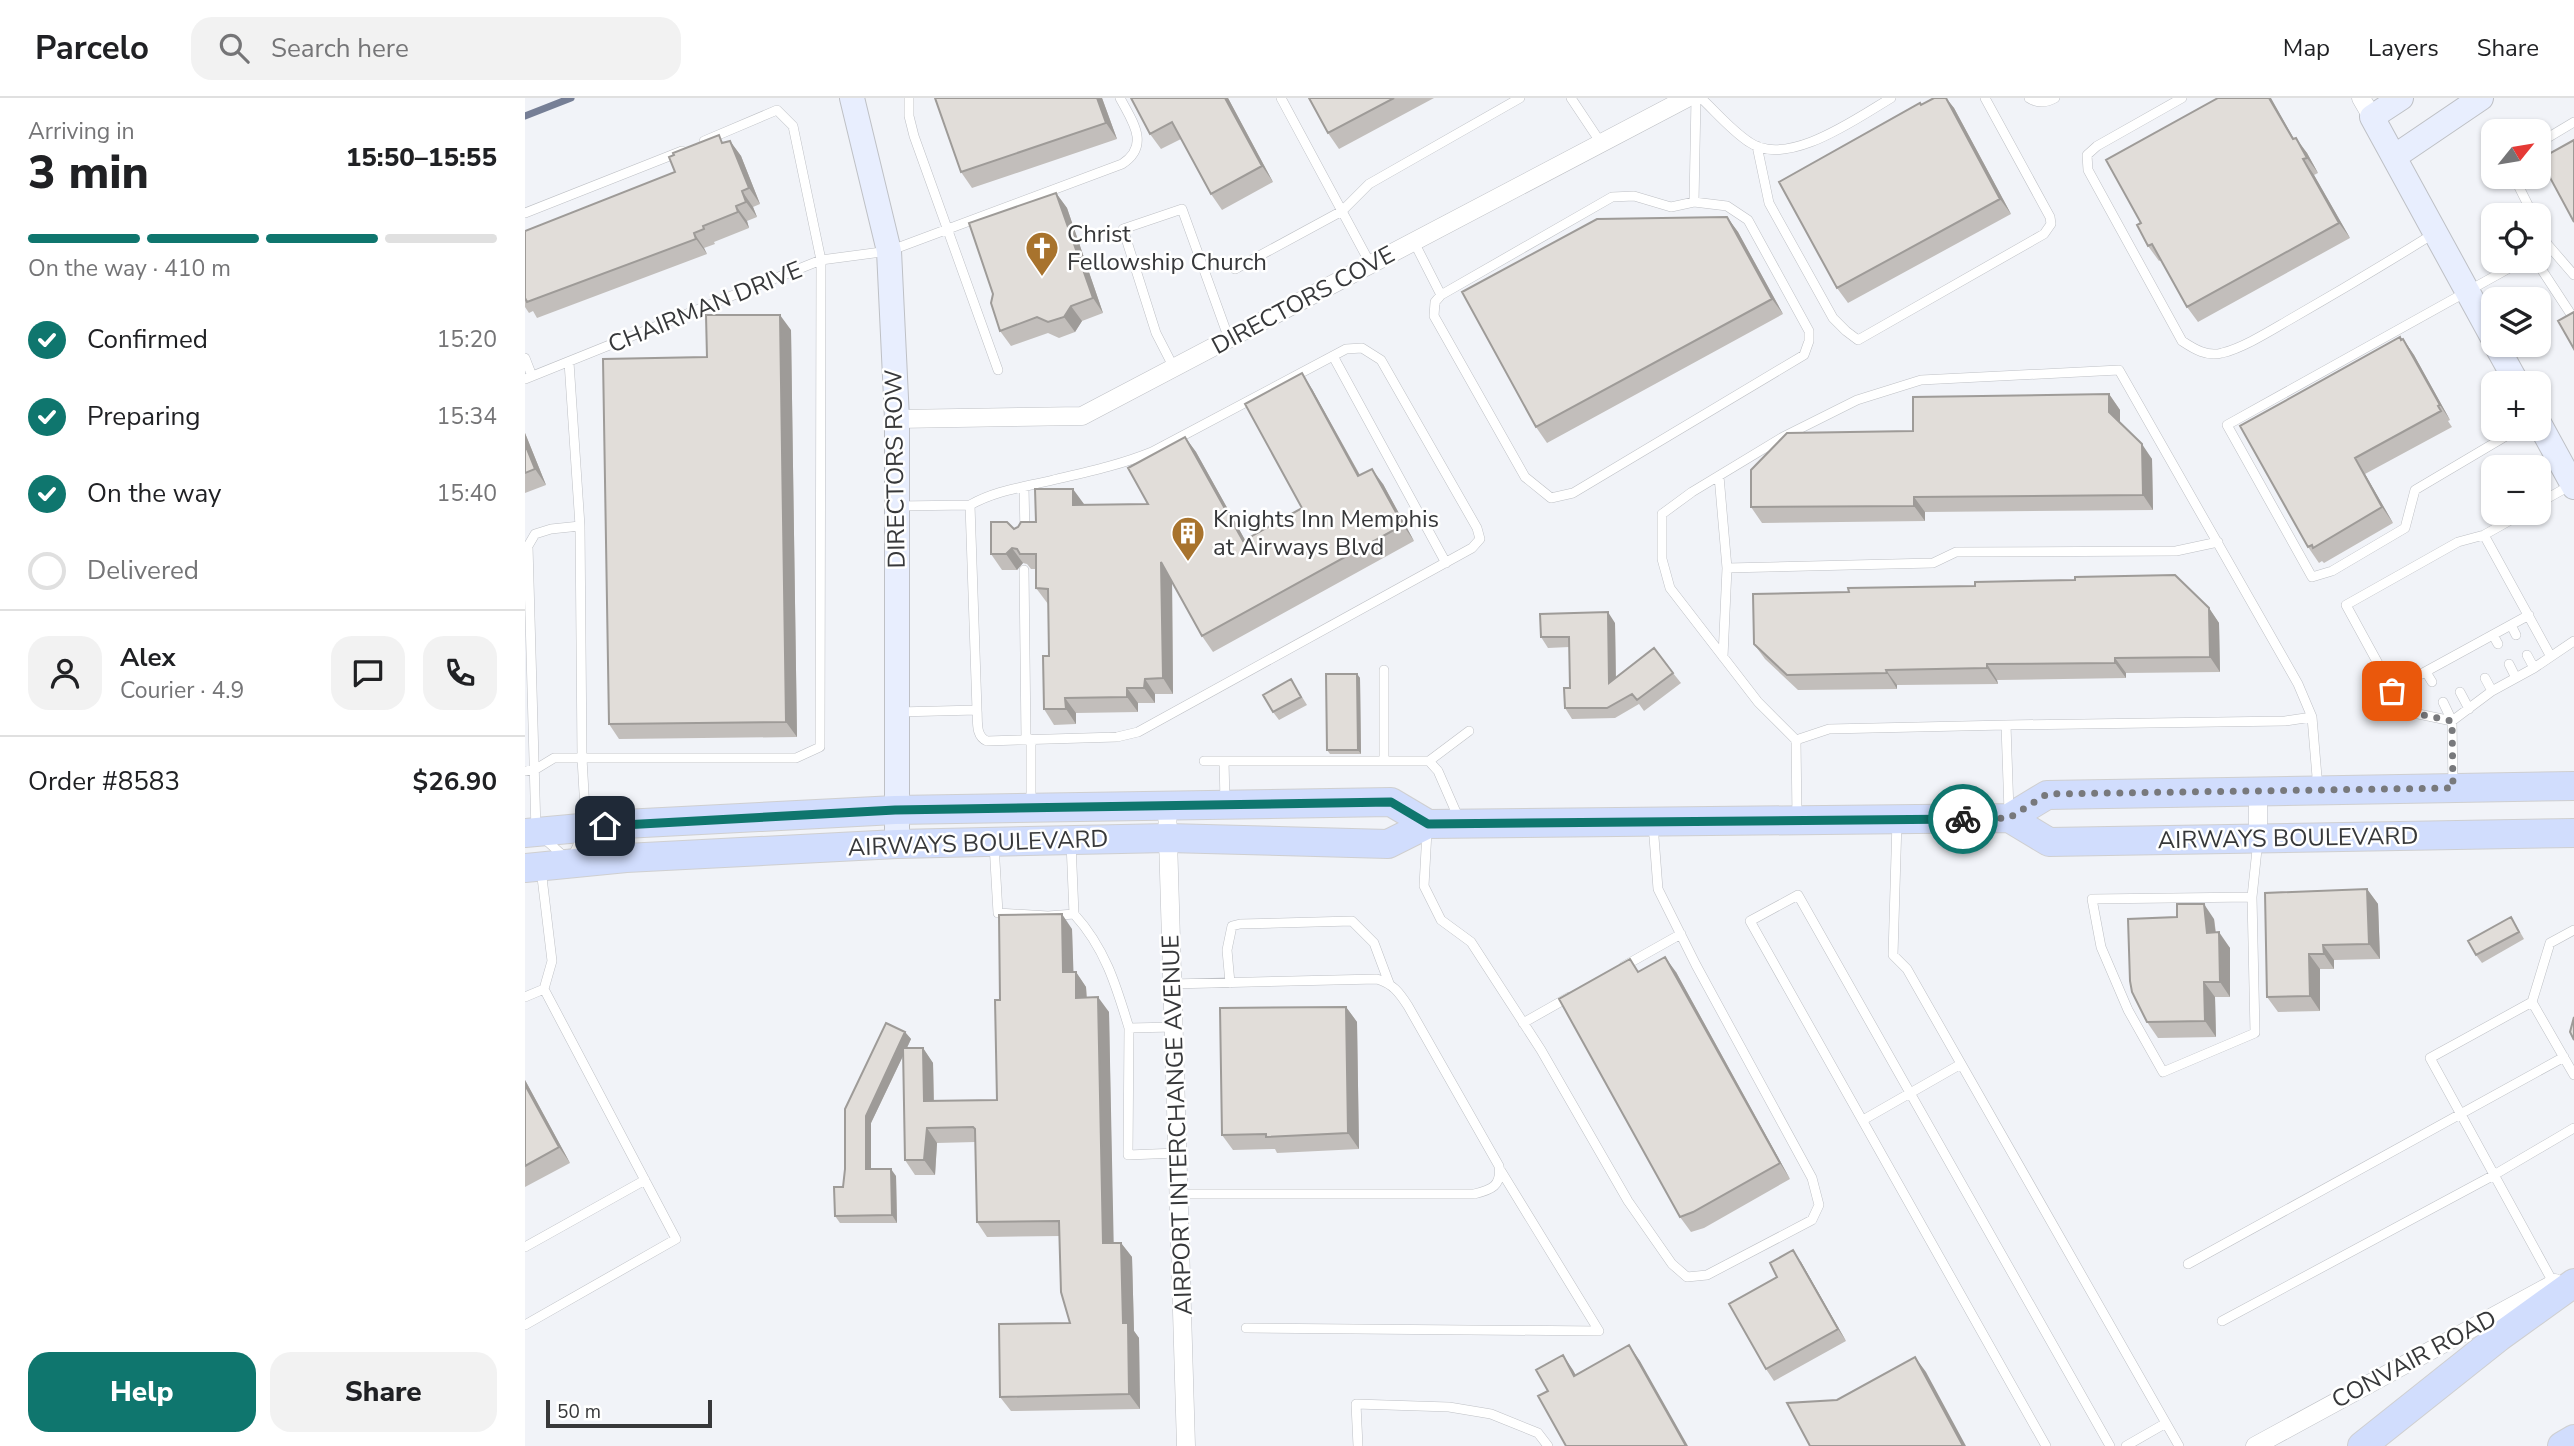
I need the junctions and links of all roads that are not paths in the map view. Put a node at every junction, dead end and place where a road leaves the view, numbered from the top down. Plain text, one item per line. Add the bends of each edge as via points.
1 (852, 98) edge
2 (909, 98) edge
3 (1120, 98) edge
4 (1281, 98) edge
5 (1520, 98) edge
6 (1571, 98) edge
7 (1688, 98) edge
8 (1698, 98) edge
9 (1892, 98) edge
10 (1985, 98) edge
11 (2029, 98) edge
12 (2055, 98) edge
13 (2182, 98) edge
14 (2401, 98) edge
15 (2480, 98) edge
16 (2366, 108) edge
17 (2574, 122) edge
18 (2551, 136) edge
19 (1601, 143) junction
20 (1758, 146) junction
21 (2394, 157) junction
22 (1694, 202) junction
23 (1342, 211) junction
24 (525, 213) edge
25 (946, 229) junction
26 (2435, 233) junction
27 (1414, 242) junction
28 (889, 251) junction
29 (2551, 254) edge
30 (821, 260) junction
31 (1371, 265) junction
32 (1235, 269) dead end
33 (2501, 273) edge
34 (2544, 273) edge
35 (2574, 275) edge
36 (2468, 292) junction
37 (1441, 295) junction
38 (2481, 316) edge
39 (2574, 319) edge
40 (1229, 339) junction
41 (1333, 356) junction
42 (525, 358) edge
43 (569, 362) junction
44 (1174, 368) junction
45 (998, 370) dead end
46 (529, 378) edge
47 (897, 419) junction
48 (2498, 441) edge
49 (2549, 441) edge
50 (1719, 476) junction
51 (2573, 485) edge
52 (1024, 486) junction
53 (2551, 497) edge
54 (970, 505) junction
55 (897, 506) junction
56 (2501, 525) edge
57 (580, 526) junction
58 (2484, 535) junction
59 (1025, 537) edge
60 (2218, 542) junction
61 (1446, 563) junction
62 (1727, 568) junction
63 (1024, 570) edge
64 (2529, 615) junction
65 (2511, 625) junction
66 (2493, 635) junction
67 (2516, 635) dead end
68 (2574, 641) edge
69 (2498, 644) dead end
70 (2527, 655) dead end
71 (2550, 655) junction
72 (1723, 657) junction
73 (2509, 664) dead end
74 (2534, 668) junction
75 (1384, 670) dead end
76 (2426, 672) junction
77 (2485, 678) dead end
78 (2516, 678) junction
79 (2432, 681) dead end
80 (2392, 691) junction
81 (2492, 691) junction
82 (2460, 692) dead end
83 (2442, 702) dead end
84 (2469, 709) junction
85 (977, 710) junction
86 (896, 712) junction
87 (2312, 717) junction
88 (2452, 721) junction
89 (2006, 725) junction
90 (1469, 731) dead end
91 (1029, 739) junction
92 (1795, 740) junction
93 (582, 758) junction
94 (1384, 760) junction
95 (1204, 761) dead end
96 (1224, 761) junction
97 (1429, 761) junction
98 (536, 769) junction
99 (525, 771) edge
100 (2574, 786) edge
101 (2453, 788) junction
102 (2318, 790) junction
103 (2258, 791) junction
104 (1225, 804) junction
105 (1167, 805) junction
106 (1031, 807) junction
107 (895, 810) junction
108 (2009, 818) junction
109 (1898, 820) junction
110 (1797, 821) junction
111 (1653, 822) junction
112 (1428, 824) junction
113 (1461, 824) junction
114 (586, 828) junction
115 (531, 832) edge
116 (2574, 833) edge
117 (1168, 838) junction
118 (2258, 839) junction
119 (1071, 840) junction
120 (994, 842) junction
121 (897, 844) junction
122 (570, 862) junction
123 (533, 866) edge
124 (2252, 897) junction
125 (1074, 914) junction
126 (2574, 929) edge
127 (1681, 934) junction
128 (1620, 968) edge
129 (1230, 983) junction
130 (1389, 983) junction
131 (1172, 984) junction
132 (544, 989) junction
133 (1584, 989) edge
134 (525, 997) edge
135 (2532, 1002) junction
136 (1523, 1023) junction
137 (1174, 1027) junction
138 (1129, 1028) junction
139 (2564, 1057) junction
140 (1961, 1064) junction
141 (2574, 1075) edge
142 (1910, 1093) junction
143 (2461, 1115) junction
144 (1863, 1120) junction
145 (2574, 1128) edge
146 (1178, 1153) junction
147 (1499, 1166) junction
148 (2494, 1175) junction
149 (645, 1180) junction
150 (1179, 1194) junction
151 (525, 1247) edge
152 (2188, 1264) dead end
153 (2574, 1273) edge
154 (2564, 1284) edge
155 (2222, 1321) dead end
156 (525, 1325) edge
157 (1246, 1328) dead end
158 (2166, 1423) junction
159 (2574, 1438) edge
160 (1187, 1446) edge
161 (1357, 1446) edge
162 (1548, 1446) edge
163 (2046, 1446) edge
164 (2110, 1446) edge
165 (2126, 1446) edge
166 (2179, 1446) edge
167 (2255, 1446) edge
168 (2362, 1446) edge
169 (2562, 1446) edge

1 - 28 street, DIRECTORS ROW
2 - 25 lane via 909,116
3 - 25 lane, CHAIRMAN DRIVE via 1137,131 1131,158
4 - 23 lane
5 - 23 lane via 1369,184
6 - 19 lane
7 - 19 street, DIRECTORS COVE
8 - 20 lane
8 - 22 lane
9 - 20 lane via 1793,149 1767,151
10 - 20 lane via 2050,217 2045,234 1858,340 1833,318 1769,203
11 - 12 lane via 2038,103
13 - 26 lane via 2087,155 2088,170 2182,341 2195,349 2221,354 2266,333
14 - 16 street
15 - 21 street
16 - 21 street
17 - 18 lane
19 - 27 street, DIRECTORS COVE
21 - 26 street
22 - 37 lane via 1671,207 1634,196 1612,197
22 - 37 lane via 1727,206 1748,220 1809,331 1804,355 1573,493 1551,498 1525,477 1434,316
23 - 31 lane
23 - 32 lane
24 - 30 lane via 777,110 793,126
25 - 28 lane, CHAIRMAN DRIVE
25 - 45 lane
26 - 36 street
27 - 31 street, DIRECTORS COVE
27 - 37 lane
28 - 30 lane, CHAIRMAN DRIVE
28 - 47 street, DIRECTORS ROW
29 - 35 lane
30 - 43 lane, CHAIRMAN DRIVE
30 - 93 lane via 820,747 796,758
31 - 40 street, DIRECTORS COVE
33 - 36 lane
34 - 39 lane
36 - 38 street
36 - 48 lane via 2227,425 2312,577 2332,571 2405,528 2415,490
40 - 44 street, DIRECTORS COVE
40 - 44 lane via 1182,209 1123,229 1156,333
41 - 52 lane via 1152,452 1125,463
41 - 61 lane
41 - 61 lane via 1363,348 1381,360 1477,528 1480,539
42 - 46 lane
43 - 46 lane, CHAIRMAN DRIVE
43 - 57 lane
44 - 47 street, DIRECTORS COVE via 1083,416
47 - 55 street, DIRECTORS ROW
49 - 51 street
50 - 60 lane via 1857,400 1921,380 2119,370
50 - 62 lane
50 - 72 lane via 1662,514 1662,559 1671,588
51 - 53 lane
52 - 54 lane
52 - 59 lane
54 - 55 lane
54 - 85 lane
55 - 86 street, DIRECTORS ROW
56 - 58 lane
57 - 93 lane
57 - 98 lane via 535,534 528,546
58 - 64 lane
58 - 80 lane via 2458,542 2346,605
60 - 62 lane via 2176,551 1956,552 1933,563
60 - 87 lane
61 - 91 lane via 1138,732 1117,737
62 - 72 lane
63 - 91 lane
64 - 65 lane
64 - 71 lane
65 - 66 lane
65 - 67 lane
66 - 69 lane
66 - 76 lane via 2446,667
68 - 71 lane
70 - 74 lane
71 - 74 lane
72 - 92 lane
73 - 78 lane
74 - 78 lane
75 - 94 lane
76 - 79 lane
76 - 80 lane
77 - 81 lane
78 - 81 lane
80 - 88 lane via 2404,711
81 - 84 lane
82 - 84 lane
83 - 88 lane
84 - 88 lane
85 - 86 lane
85 - 91 lane via 981,738
86 - 107 street, DIRECTORS ROW
87 - 89 lane
87 - 102 lane
88 - 101 lane
89 - 92 lane via 1829,729
89 - 108 lane
90 - 97 lane
91 - 106 lane
92 - 110 lane
93 - 98 lane via 554,758
93 - 114 lane
94 - 96 lane
94 - 97 lane
95 - 96 lane
96 - 104 lane
97 - 113 lane
98 - 99 lane
98 - 115 lane
100 - 101 main road, AIRWAYS BOULEVARD
101 - 102 main road, AIRWAYS BOULEVARD
102 - 103 main road, AIRWAYS BOULEVARD
103 - 108 main road, AIRWAYS BOULEVARD via 2047,794
103 - 118 street
104 - 105 main road, AIRWAYS BOULEVARD
104 - 112 main road, AIRWAYS BOULEVARD via 1391,802
105 - 106 main road, AIRWAYS BOULEVARD
105 - 117 street, AIRPORT INTERCHANGE AVENUE
106 - 107 main road, AIRWAYS BOULEVARD
107 - 114 main road, AIRWAYS BOULEVARD
107 - 121 street, DIRECTORS ROW
108 - 109 main road, AIRWAYS BOULEVARD
108 - 118 main road, AIRWAYS BOULEVARD via 2049,842
109 - 110 main road, AIRWAYS BOULEVARD
109 - 140 lane via 1893,955 1907,969
110 - 111 main road, AIRWAYS BOULEVARD
111 - 113 main road, AIRWAYS BOULEVARD
111 - 127 lane via 1658,889
112 - 113 main road, AIRWAYS BOULEVARD
112 - 117 main road, AIRWAYS BOULEVARD via 1388,844
112 - 136 lane via 1424,886 1441,920 1471,942
114 - 115 main road, AIRWAYS BOULEVARD
114 - 122 lane
115 - 122 lane
116 - 118 main road, AIRWAYS BOULEVARD
117 - 119 main road, AIRWAYS BOULEVARD
117 - 131 street, AIRPORT INTERCHANGE AVENUE
118 - 124 lane
119 - 120 main road, AIRWAYS BOULEVARD
119 - 125 lane
120 - 121 main road, AIRWAYS BOULEVARD
120 - 125 lane via 997,913
121 - 122 main road, AIRWAYS BOULEVARD
122 - 123 main road, AIRWAYS BOULEVARD
123 - 132 lane via 552,961
124 - 124 lane via 2255,1033 2163,1072 2128,1010 2101,947 2092,899
125 - 138 lane via 1106,960
126 - 135 lane via 2550,943
127 - 128 lane
127 - 136 lane via 1812,1178 1819,1205 1812,1220 1707,1275 1687,1277 1672,1264 1628,1201
129 - 130 lane via 1377,979
129 - 130 lane via 1227,950 1232,926 1352,921 1374,943
129 - 131 lane
130 - 147 lane via 1408,1006
131 - 137 street, AIRPORT INTERCHANGE AVENUE
132 - 134 lane
132 - 149 lane
133 - 136 lane
135 - 139 lane
135 - 143 lane via 2430,1058
137 - 138 lane
137 - 146 street, AIRPORT INTERCHANGE AVENUE
138 - 146 lane via 1128,1155
139 - 141 lane
139 - 143 lane
140 - 142 lane
140 - 158 lane
142 - 144 lane
142 - 144 lane via 1798,895 1750,921
142 - 164 lane
143 - 148 lane
143 - 152 lane
144 - 163 lane
145 - 148 lane
146 - 150 street, AIRPORT INTERCHANGE AVENUE
147 - 150 lane via 1497,1184 1474,1194
147 - 157 lane via 1599,1331
148 - 154 lane
148 - 155 lane
149 - 151 lane
149 - 156 lane via 676,1240
150 - 160 street, AIRPORT INTERCHANGE AVENUE
153 - 154 street, CONVAIR ROAD
154 - 167 street, CONVAIR ROAD via 2365,1384
154 - 168 main road
158 - 165 lane
158 - 166 lane
159 - 169 main road
161 - 162 lane via 1356,1404 1449,1407 1492,1414 1538,1433

